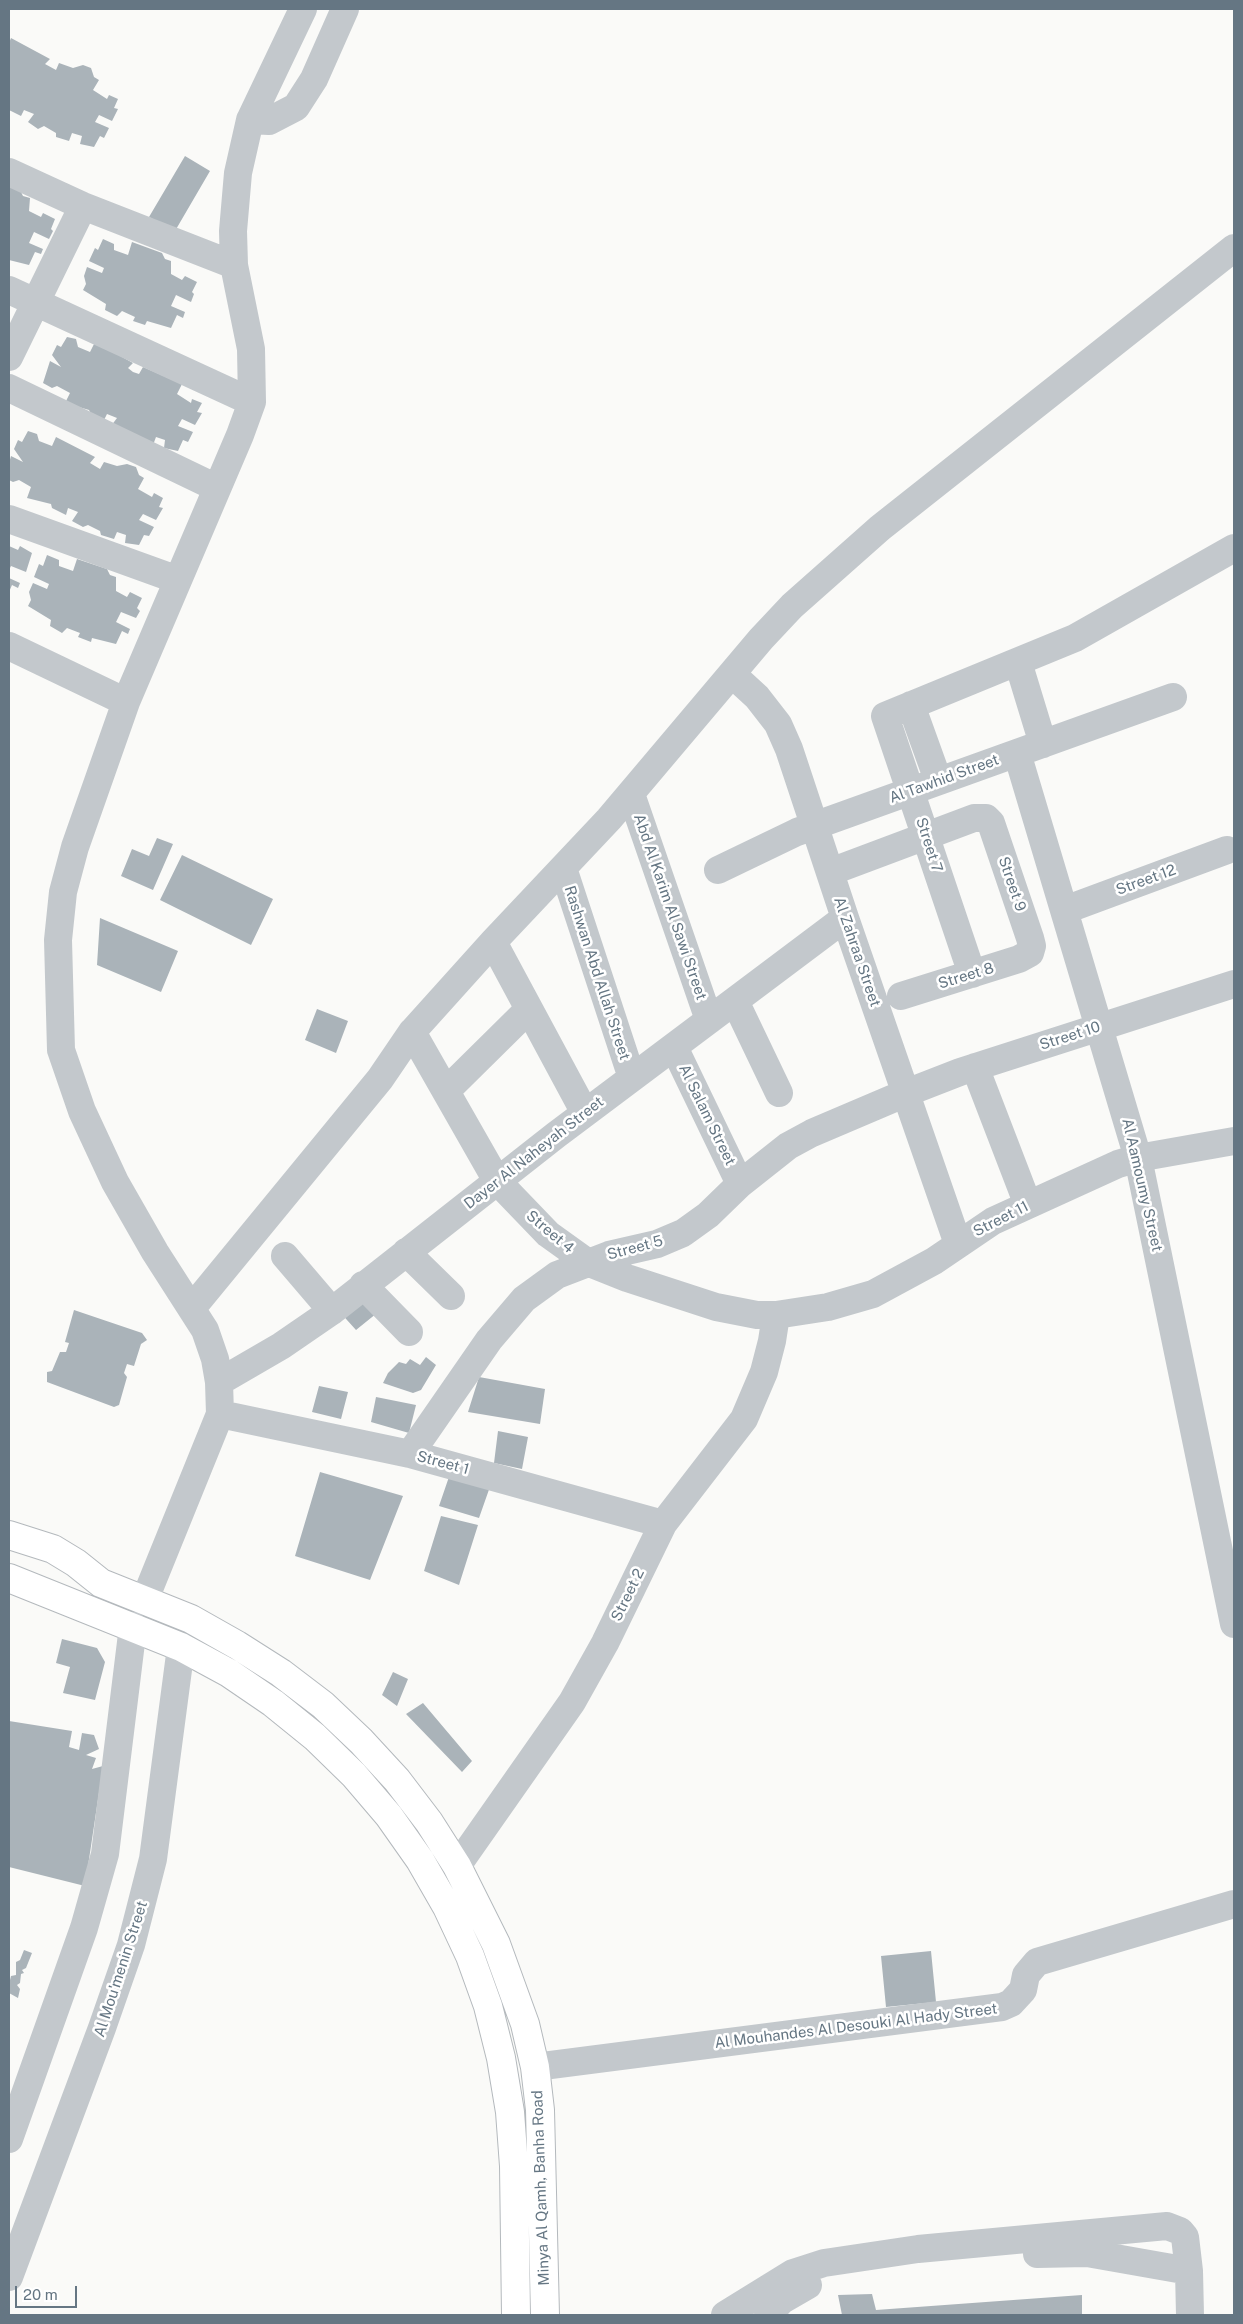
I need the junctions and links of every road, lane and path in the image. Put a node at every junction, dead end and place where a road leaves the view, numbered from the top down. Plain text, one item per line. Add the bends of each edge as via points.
1 (303, 9) edge
2 (345, 9) edge
3 (250, 120) junction
4 (9, 172) edge
5 (83, 206) junction
6 (1234, 248) edge
7 (234, 265) junction
8 (9, 290) edge
9 (35, 302) junction
10 (9, 357) edge
11 (9, 388) edge
12 (252, 402) junction
13 (217, 488) junction
14 (9, 519) edge
15 (1234, 548) edge
16 (178, 580) junction
17 (9, 646) edge
18 (1018, 662) junction
19 (732, 674) junction
20 (1173, 697) dead end
21 (126, 702) junction
22 (911, 705) junction
23 (1043, 744) junction
24 (1017, 753) junction
25 (938, 780) junction
26 (912, 791) junction
27 (630, 794) junction
28 (814, 826) junction
29 (926, 835) junction
30 (1227, 850) dead end
31 (562, 868) junction
32 (718, 870) dead end
33 (830, 872) junction
34 (1065, 910) junction
35 (845, 918) junction
36 (493, 942) junction
37 (1030, 953) joint
38 (972, 974) junction
39 (1234, 984) edge
40 (901, 996) dead end
41 (735, 1000) junction
42 (529, 1009) junction
43 (709, 1020) junction
44 (1100, 1027) junction
45 (412, 1032) junction
46 (674, 1046) junction
47 (975, 1067) junction
48 (632, 1078) junction
49 (446, 1091) junction
50 (779, 1093) dead end
51 (906, 1093) junction
52 (585, 1114) junction
53 (1234, 1141) edge
54 (1138, 1158) junction
55 (497, 1181) junction
56 (740, 1184) junction
57 (1028, 1205) junction
58 (958, 1244) junction
59 (406, 1252) junction
60 (285, 1256) dead end
61 (587, 1262) junction
62 (363, 1285) junction
63 (451, 1296) dead end
64 (192, 1308) junction
65 (332, 1311) junction
66 (776, 1315) junction
67 (409, 1332) dead end
68 (219, 1382) junction
69 (220, 1414) junction
70 (410, 1454) junction
71 (663, 1524) junction
72 (9, 1535) edge
73 (9, 1551) edge
74 (9, 1578) edge
75 (101, 1583) junction
76 (145, 1599) junction
77 (1234, 1620) edge
78 (133, 1626) junction
79 (181, 1647) junction
80 (457, 1866) junction
81 (1234, 1904) edge
82 (535, 2067) junction
83 (9, 2140) edge
84 (1189, 2271) junction
85 (9, 2277) edge
86 (746, 2312) edge
87 (516, 2315) edge
88 (545, 2315) edge
89 (1190, 2315) edge

1 - 3 street
2 - 3 street via 314,79 296,107 269,121
3 - 7 street via 238,173
4 - 5 street
5 - 7 street
5 - 9 street
6 - 19 street via 848,554 792,606
7 - 12 street via 251,348
8 - 9 street
9 - 10 street
9 - 12 street
11 - 13 street
12 - 13 street
13 - 16 street
14 - 16 street
15 - 18 street via 1075,638
16 - 21 street
17 - 21 street
18 - 22 street
18 - 23 street
19 - 27 street
19 - 28 street, Al Zahraa Street via 757,697 778,724
20 - 23 street, Al Tawhid Street
21 - 64 street via 74,846 63,892 58,940 61,1050 82,1111 115,1182
22 - 25 street
22 - 26 street, Street 7 via 885,716
23 - 24 street, Al Tawhid Street
24 - 25 street, Al Tawhid Street
24 - 34 street, Al Aamoumy Street
25 - 26 street, Al Tawhid Street
26 - 28 street, Al Tawhid Street
26 - 29 street, Street 7
27 - 31 street
27 - 43 street, Abd Al Karim Al Sawi Street
28 - 32 street, Al Tawhid Street
28 - 33 street, Al Zahraa Street
29 - 33 street
29 - 37 street, Street 9 via 974,818 986,818 994,829 1030,938
29 - 38 street, Street 7
30 - 34 street, Street 12
31 - 36 street
31 - 48 street, Rashwan Abd Allah Street
33 - 35 street, Al Zahraa Street
34 - 44 street, Al Aamoumy Street
35 - 41 street, Dayer Al Naheyah Street
35 - 51 street, Al Zahraa Street
36 - 42 street
36 - 45 street
37 - 38 street, Street 8
38 - 40 street, Street 8
39 - 44 street, Street 10
41 - 43 street, Dayer Al Naheyah Street
41 - 50 street
42 - 49 street
42 - 52 street
43 - 46 street, Dayer Al Naheyah Street
44 - 47 street, Street 10
44 - 54 street, Al Aamoumy Street
45 - 49 street, Street 4
45 - 64 street via 380,1079
46 - 48 street, Dayer Al Naheyah Street
46 - 56 street, Al Salam Street
47 - 51 street, Street 10
47 - 57 street
48 - 52 street, Dayer Al Naheyah Street
49 - 55 street, Street 4
51 - 56 street, Street 5 via 788,1146
51 - 58 street, Al Zahraa Street
52 - 55 street, Dayer Al Naheyah Street
53 - 54 street, Street 11
54 - 57 street, Street 11
54 - 77 street, Al Aamoumy Street
55 - 59 street, Dayer Al Naheyah Street
55 - 61 street, Street 4 via 548,1234
56 - 61 street, Street 5 via 708,1215 683,1233 657,1244
57 - 58 street, Street 11 via 993,1221
58 - 66 street, Street 11 via 934,1262 873,1294 828,1307
59 - 62 street, Dayer Al Naheyah Street
59 - 63 street
60 - 65 street
61 - 66 street, Street 4 via 716,1307 757,1315
61 - 70 street, Street 5 via 557,1275 524,1299 489,1340
62 - 65 street, Dayer Al Naheyah Street
62 - 67 street
64 - 68 street via 211,1343
65 - 68 street, Dayer Al Naheyah Street via 281,1346
66 - 71 street, Street 2 via 764,1372 744,1419
68 - 69 street
69 - 70 street, Street 1
69 - 76 street
70 - 71 street, Street 1
71 - 80 street, Street 2 via 605,1643 572,1702
72 - 75 highway, Minya Al Qamh, Banha Road via 53,1549
73 - 75 highway
74 - 78 highway, Minya Al Qamh, Banha Road
75 - 76 highway, Minya Al Qamh, Banha Road
76 - 80 highway, Minya Al Qamh, Banha Road via 237,1644 323,1705 397,1780
78 - 79 highway, Minya Al Qamh, Banha Road
78 - 83 street via 105,1854 84,1928
79 - 85 street, Al Mou'menin Street via 154,1859 102,2028
79 - 87 highway, Minya Al Qamh, Banha Road via 229,1673 273,1703 354,1775 389,1816 447,1907 470,1956 488,2006 501,2058 514,2166
80 - 82 highway, Minya Al Qamh, Banha Road via 496,1944 524,2024
81 - 82 street, Al Mouhandes Al Desouki Al Hady Street via 1037,1962 1026,1974 1023,1990 1011,2004 1002,2007
82 - 88 highway, Minya Al Qamh, Banha Road via 540,2110
84 - 86 street via 1087,2253 937,2259 856,2268 817,2280 782,2300
84 - 86 street via 1185,2237 1180,2231 1167,2226 918,2249 824,2262 793,2274
84 - 89 street

